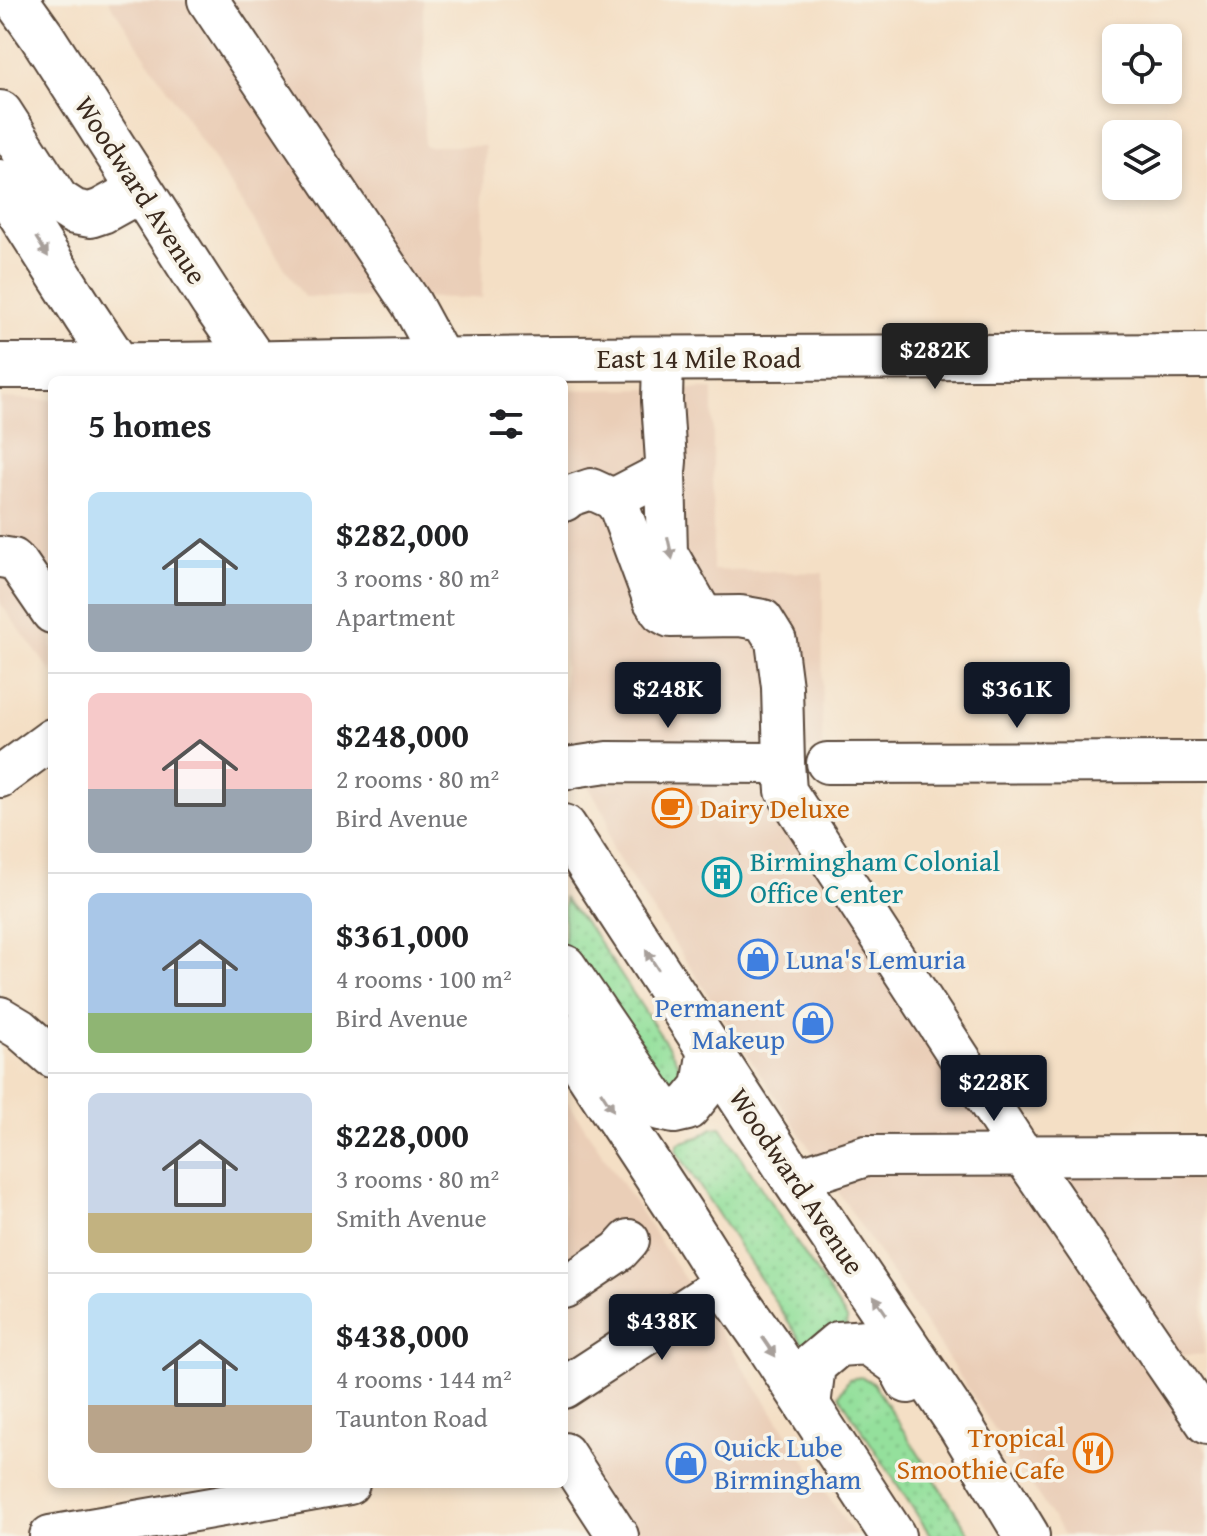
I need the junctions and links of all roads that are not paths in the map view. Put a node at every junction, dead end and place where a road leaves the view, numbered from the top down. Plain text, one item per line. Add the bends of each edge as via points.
1 (16, 0) edge
2 (208, 0) edge
3 (0, 113) edge
4 (0, 182) edge
5 (140, 190) junction
6 (1207, 356) edge
7 (663, 358) junction
8 (442, 360) junction
9 (0, 366) edge
10 (123, 372) edge
11 (262, 372) edge
12 (665, 472) junction
13 (589, 496) edge
14 (0, 557) edge
15 (48, 607) edge
16 (703, 616) junction
17 (48, 742) edge
18 (1207, 762) edge
19 (784, 763) junction
20 (827, 763) dead end
21 (568, 769) edge
22 (0, 777) edge
23 (568, 833) edge
24 (568, 973) edge
25 (0, 1017) edge
26 (568, 1042) edge
27 (710, 1049) junction
28 (48, 1054) edge
29 (1023, 1155) junction
30 (1207, 1155) edge
31 (794, 1179) junction
32 (629, 1240) dead end
33 (725, 1283) junction
34 (568, 1285) edge
35 (568, 1385) edge
36 (808, 1406) junction
37 (1207, 1424) edge
38 (568, 1459) edge
39 (329, 1488) edge
40 (226, 1509) edge
41 (50, 1536) edge
42 (618, 1536) edge
43 (893, 1536) edge
44 (1017, 1536) edge
45 (1027, 1536) edge

1 - 5 main road, Woodward Avenue
2 - 8 street via 411,303
3 - 5 main road via 57,201 74,212 90,215
4 -> 10 main road
5 - 11 main road, Woodward Avenue
6 - 7 main road, East 14 Mile Road
7 - 8 main road, East 14 Mile Road
7 - 12 street
8 - 11 main road, East 14 Mile Road
9 - 10 main road, East 14 Mile Road
10 - 11 main road, East 14 Mile Road
12 - 13 street
12 -> 16 street via 667,553
13 - 16 street via 620,509 661,612 670,617
14 - 15 street via 19,565
16 - 19 street via 763,620 776,641
17 - 22 street
18 - 20 street
19 - 21 street via 607,762
19 - 29 street via 786,791
27 -> 23 main road, Woodward Avenue
24 - 27 main road via 660,1108 687,1108 704,1087
25 - 28 street
26 -> 33 main road
27 - 31 main road, Woodward Avenue
29 - 30 street
29 - 31 street via 866,1156
29 - 37 street
45 -> 31 main road, Woodward Avenue via 960,1425
32 - 34 street
33 - 35 street
33 -> 36 main road
36 - 43 main road
36 - 44 main road via 813,1365 838,1344 868,1342 899,1364 977,1497
38 - 42 street
39 - 40 street
40 - 41 street

